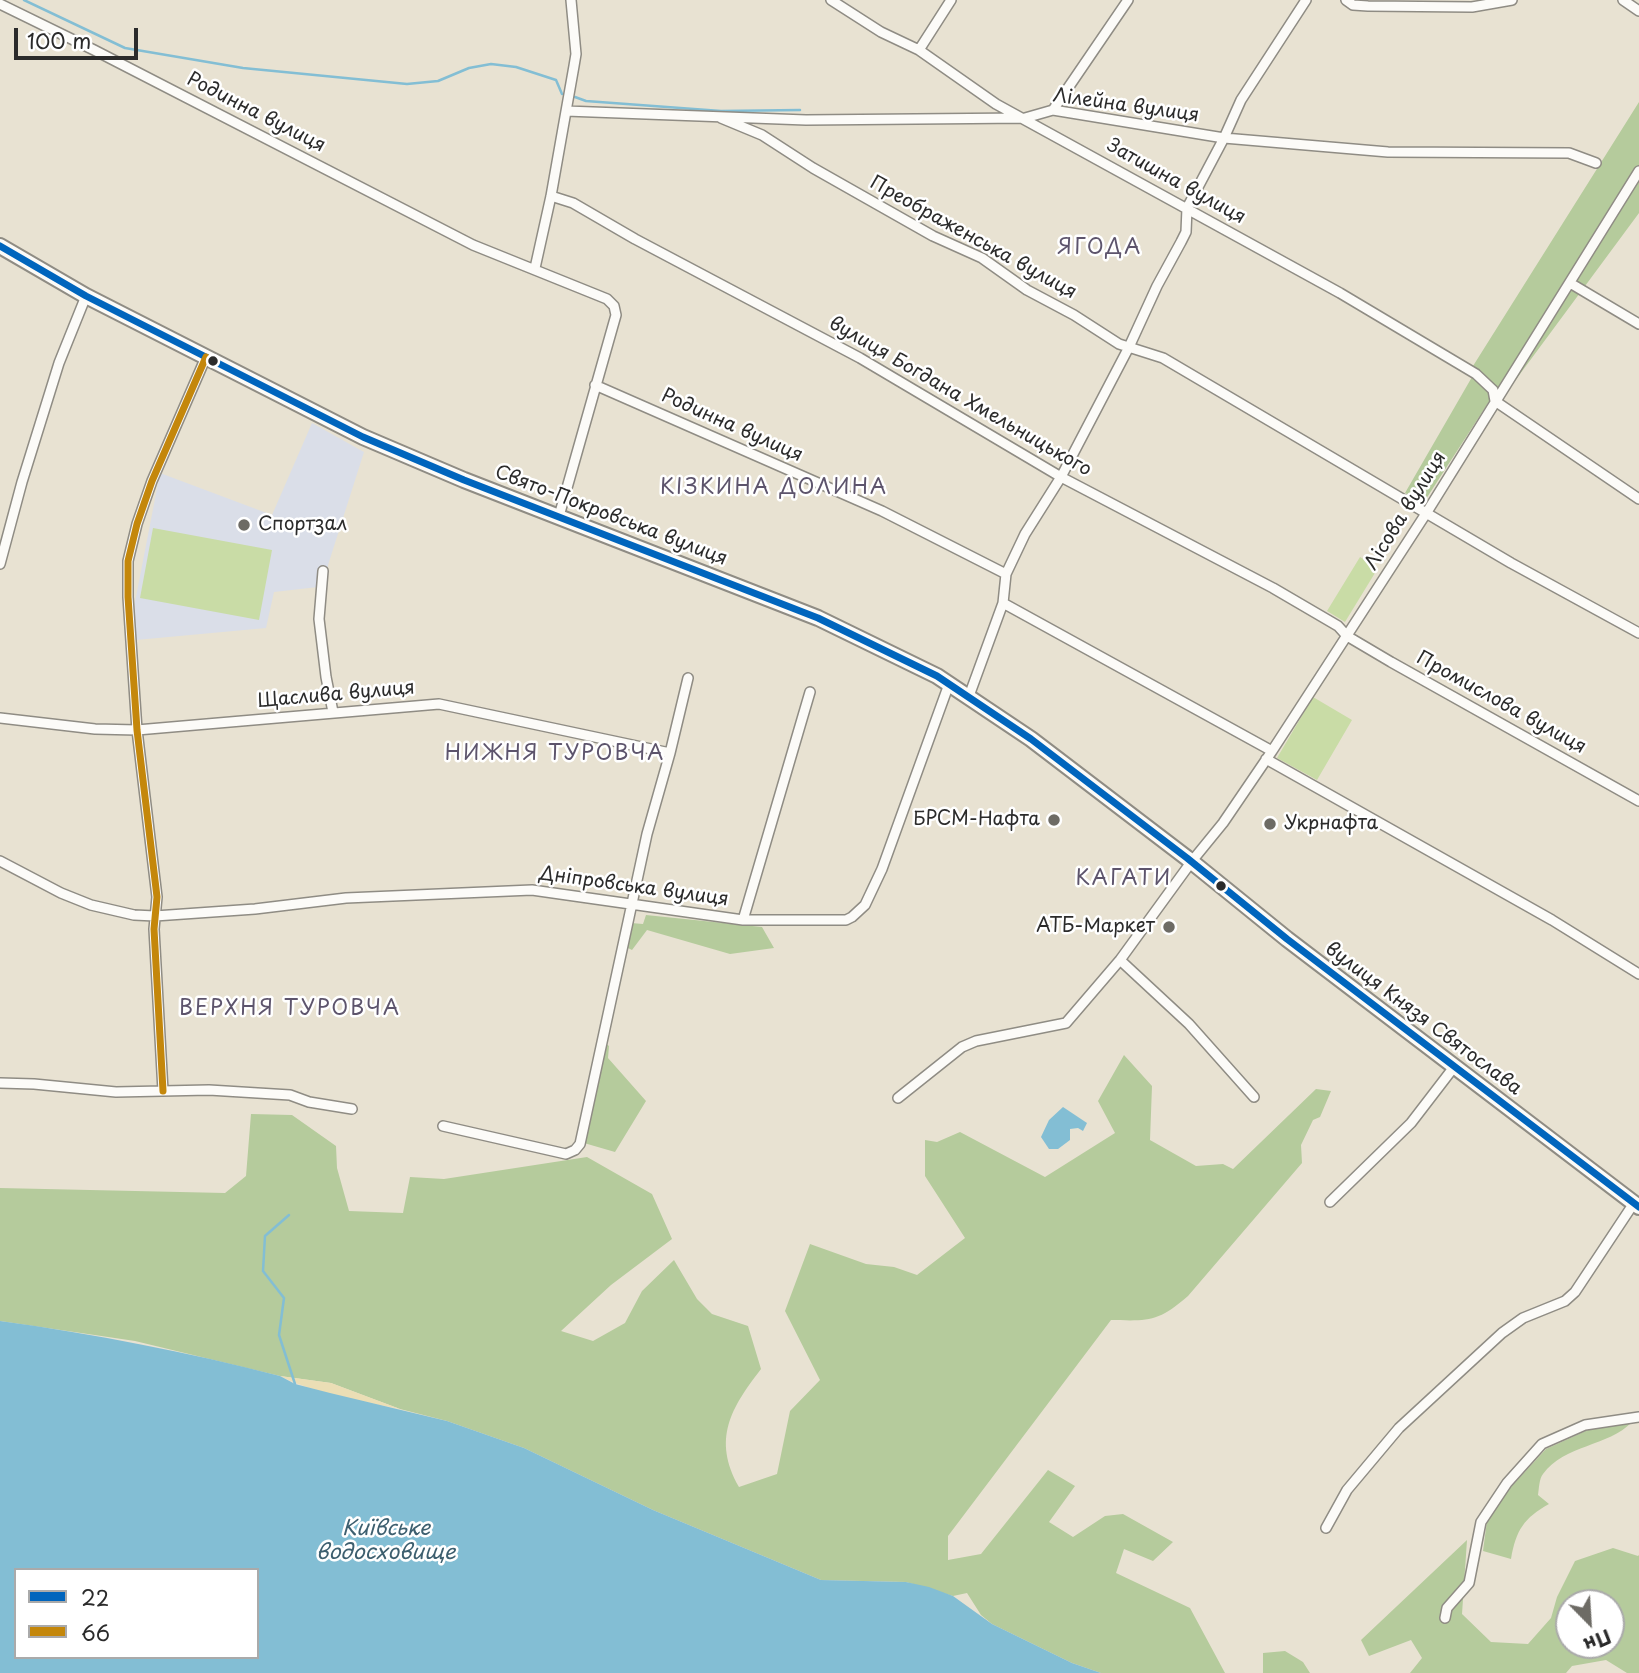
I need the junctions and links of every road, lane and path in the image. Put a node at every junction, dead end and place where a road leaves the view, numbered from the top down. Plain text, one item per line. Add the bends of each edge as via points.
1 (571, 0) edge
2 (831, 0) edge
3 (951, 0) edge
4 (1128, 0) edge
5 (1306, 0) edge
6 (1346, 0) edge
7 (1512, 0) edge
8 (1623, 0) edge
9 (0, 4) edge
10 (1639, 11) edge
11 (919, 50) junction
12 (1053, 110) junction
13 (566, 111) junction
14 (721, 118) junction
15 (1025, 118) junction
16 (1224, 138) junction
17 (1596, 163) dead end
18 (1639, 171) edge
19 (551, 197) junction
20 (1187, 208) junction
21 (0, 246) edge
22 (535, 268) junction
23 (1570, 283) junction
24 (86, 296) junction
25 (1639, 324) edge
26 (1129, 347) junction
27 (206, 357) junction
28 (595, 385) junction
29 (1495, 401) junction
30 (1060, 477) junction
31 (1639, 499) edge
32 (1427, 512) junction
33 (559, 516) junction
34 (0, 564) edge
35 (323, 571) dead end
36 (1006, 574) junction
37 (1003, 603) junction
38 (1639, 633) edge
39 (1347, 636) junction
40 (688, 678) dead end
41 (948, 684) junction
42 (810, 692) dead end
43 (969, 696) junction
44 (333, 712) junction
45 (0, 718) edge
46 (137, 730) junction
47 (670, 753) junction
48 (1269, 755) junction
49 (1639, 801) edge
50 (0, 860) edge
51 (1189, 860) junction
52 (631, 905) junction
53 (155, 916) junction
54 (743, 920) junction
55 (1120, 960) junction
56 (1639, 974) edge
57 (1454, 1067) junction
58 (0, 1083) edge
59 (163, 1091) junction
60 (1254, 1097) dead end
61 (898, 1098) dead end
62 (352, 1110) dead end
63 (443, 1126) dead end
64 (1330, 1202) dead end
65 (1637, 1205) edge
66 (1639, 1417) edge
67 (1325, 1528) dead end
68 (1444, 1618) dead end

1 - 13 street via 576,54
2 - 11 street, Затишна вулиця via 881,33
3 - 11 street
4 - 12 street
5 - 16 street via 1241,100
6 - 7 street via 1368,6 1472,7
8 - 10 street
9 - 22 street, Родинна вулиця via 473,245
11 - 15 street, Затишна вулиця via 996,104
12 - 15 street, Лілейна вулиця
12 - 16 street, Лілейна вулиця
13 - 14 street, Лілейна вулиця
13 - 19 street
14 - 15 street, Лілейна вулиця
14 - 26 street, Преображенська вулиця via 762,135 813,169 982,258 1027,290
15 - 20 street, Затишна вулиця
16 - 17 street, Лілейна вулиця via 1388,152 1569,153
16 - 20 street
18 - 23 street, Лісова вулиця
19 - 22 street
19 - 30 street, вулиця Богдана Хмельницького via 573,202 860,358
20 - 26 street via 1186,232
20 - 29 street, Затишна вулиця via 1476,374 1493,390
21 - 24 main road, Свято-Покровська вулиця
22 - 28 street, Родинна вулиця via 614,306 616,315
23 - 25 street
23 - 29 street, Лісова вулиця
24 - 27 main road, Свято-Покровська вулиця
24 - 34 street via 58,363
26 - 30 street
26 - 32 street, Преображенська вулиця via 1163,358
27 - 33 main road, Свято-Покровська вулиця via 362,437
27 - 46 street via 152,481 128,561
28 - 33 street
28 - 36 street, Родинна вулиця via 882,511
29 - 31 street
29 - 32 street, Лісова вулиця
30 - 36 street
30 - 39 street, вулиця Богдана Хмельницького via 1273,588
32 - 38 street, Преображенська вулиця
32 - 39 street, Лісова вулиця
33 - 41 main road, Свято-Покровська вулиця via 818,618
35 - 44 street via 319,619
36 - 37 street
37 - 43 street
37 - 48 street
39 - 48 street, Лісова вулиця
39 - 49 street, Промислова вулиця
40 - 47 street
41 - 43 main road, Свято-Покровська вулиця
41 - 54 street, Дніпровська вулиця via 865,905 852,917 835,921
42 - 54 street
43 - 51 main road, Свято-Покровська вулиця
44 - 46 street, Щаслива вулиця
44 - 47 street, Щаслива вулиця via 439,704
45 - 46 street, Щаслива вулиця
46 - 53 street via 157,897
47 - 52 street
48 - 51 street, Лісова вулиця via 1223,823
48 - 56 street
50 - 53 street, Дніпровська вулиця via 91,905
51 - 55 street, Лісова вулиця
51 - 57 main road, вулиця Князя Святослава
52 - 53 street, Дніпровська вулиця via 532,890 346,898
52 - 54 street, Дніпровська вулиця
52 - 63 street via 580,1144 575,1150 566,1154
53 - 59 street
55 - 60 street via 1189,1024
55 - 61 street, Лісова вулиця via 1066,1023 962,1047
57 - 64 street via 1411,1123
57 - 65 main road, вулиця Князя Святослава
58 - 59 street
59 - 62 street via 290,1095
65 - 67 street via 1575,1292 1502,1333 1399,1428 1347,1490
66 - 68 street via 1585,1425 1542,1444 1507,1483 1481,1522 1469,1583

